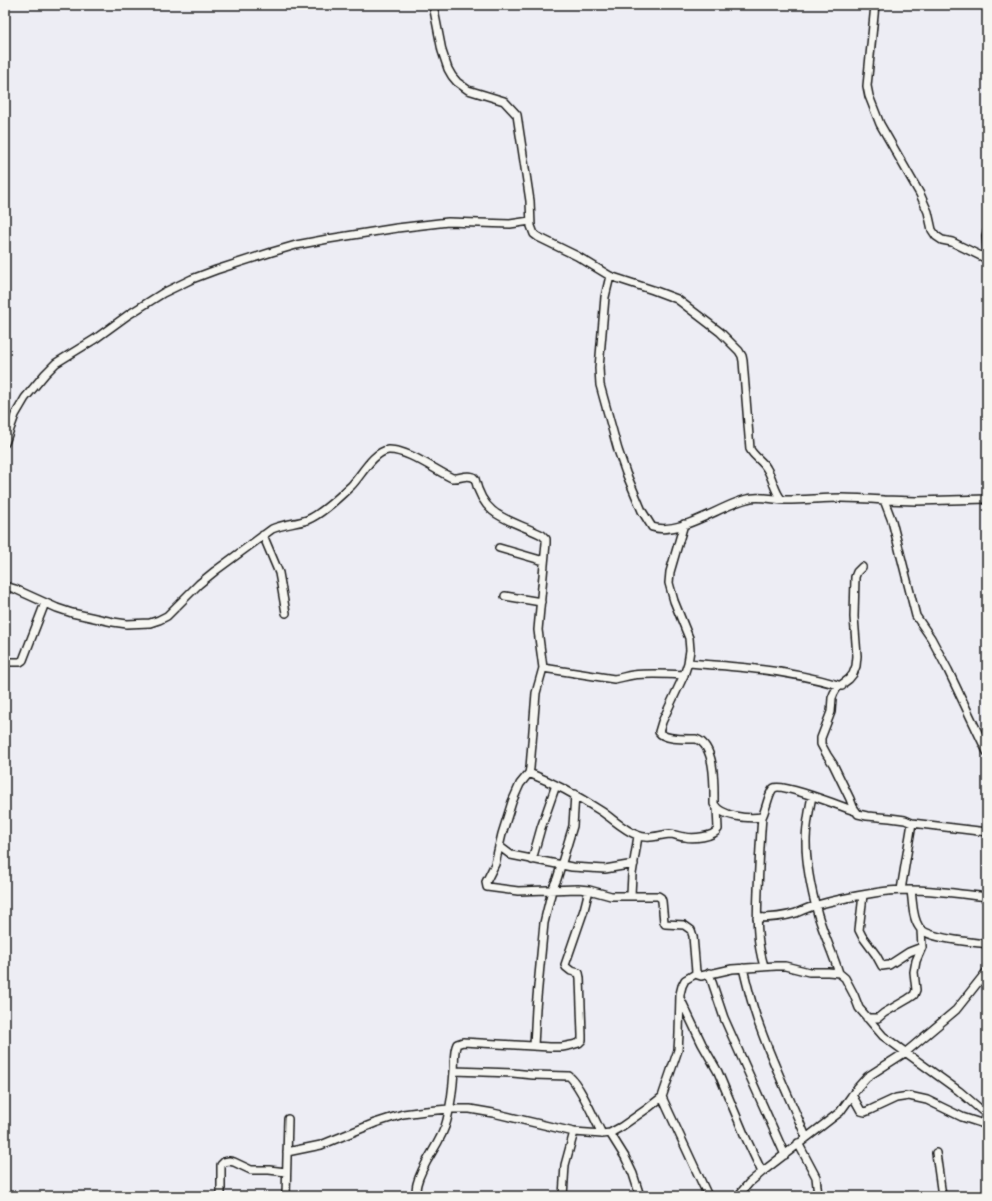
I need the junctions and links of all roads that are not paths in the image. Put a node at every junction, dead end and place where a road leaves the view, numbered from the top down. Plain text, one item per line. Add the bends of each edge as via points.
1 (433, 5) edge
2 (875, 5) edge
3 (530, 221) junction
4 (987, 232) edge
5 (987, 250) edge
6 (987, 259) edge
7 (610, 276) junction
8 (5, 443) edge
9 (781, 499) junction
10 (987, 499) edge
11 (884, 500) junction
12 (684, 524) junction
13 (263, 535) junction
14 (499, 548) dead end
15 (544, 561) junction
16 (862, 567) dead end
17 (5, 586) edge
18 (505, 596) dead end
19 (541, 602) junction
20 (45, 603) junction
21 (286, 613) dead end
22 (5, 662) edge
23 (688, 662) junction
24 (543, 668) junction
25 (684, 675) junction
26 (842, 686) junction
27 (987, 752) edge
28 (529, 773) junction
29 (556, 785) junction
30 (575, 794) junction
31 (812, 796) junction
32 (717, 808) junction
33 (855, 811) junction
34 (762, 817) junction
35 (912, 823) junction
36 (987, 832) edge
37 (638, 836) junction
38 (499, 846) junction
39 (532, 860) junction
40 (634, 864) junction
41 (561, 865) junction
42 (552, 890) junction
43 (589, 890) junction
44 (901, 890) junction
45 (911, 891) junction
46 (863, 894) junction
47 (631, 896) junction
48 (987, 897) edge
49 (816, 906) junction
50 (757, 918) junction
51 (921, 930) junction
52 (987, 944) edge
53 (922, 947) junction
54 (764, 966) junction
55 (743, 968) junction
56 (987, 971) edge
57 (697, 973) junction
58 (709, 973) junction
59 (839, 973) junction
60 (680, 998) junction
61 (867, 1018) junction
62 (534, 1046) junction
63 (906, 1052) junction
64 (454, 1071) junction
65 (852, 1095) junction
66 (662, 1097) junction
67 (449, 1109) junction
68 (986, 1115) edge
69 (288, 1119) dead end
70 (987, 1125) edge
71 (574, 1132) junction
72 (610, 1133) junction
73 (602, 1134) junction
74 (806, 1137) junction
75 (798, 1144) junction
76 (287, 1152) junction
77 (936, 1153) dead end
78 (784, 1155) junction
79 (286, 1172) junction
80 (762, 1172) junction
81 (221, 1196) edge
82 (286, 1196) edge
83 (416, 1196) edge
84 (563, 1196) edge
85 (640, 1196) edge
86 (708, 1196) edge
87 (738, 1196) edge
88 (818, 1196) edge
89 (942, 1196) edge

1 - 3 street via 442,51 452,76 468,90 504,101 517,115 530,201
2 - 6 street via 867,86 880,124 920,194 936,236
3 - 7 street via 532,230 538,237
3 - 8 street via 510,224 448,222 328,239 272,252 192,279 128,315 96,339 56,363 35,385 18,409
4 - 5 street
7 - 9 street via 677,300 720,332 739,351 743,361 750,449 766,468
7 - 12 street via 605,298 599,368 600,385 618,450 642,511 652,527 659,529
9 - 11 street
9 - 12 street via 749,498
10 - 11 street
11 - 27 street via 892,521 916,616 948,670
12 - 23 street via 669,583 689,638
13 - 15 street via 280,526 308,520 316,515 353,484 375,457 388,450 419,459 452,478 473,477 482,500 490,510 546,539
13 - 20 street via 198,584 167,616 150,623 114,622 72,613
13 - 21 street via 279,573
14 - 15 street
15 - 19 street
16 - 26 street via 855,577 856,666 853,674
17 - 20 street
18 - 19 street
19 - 24 street via 538,638
20 - 22 street via 23,660
23 - 25 street
23 - 26 street via 763,670
24 - 25 street via 614,679 632,675
24 - 28 street via 536,693
25 - 32 street via 659,732 667,737 696,739 704,743 713,770 714,804
26 - 33 street via 834,692 831,712 820,741
28 - 29 street
28 - 38 street via 516,792
29 - 30 street
29 - 39 street
30 - 37 street
30 - 41 street via 573,826
31 - 33 street
31 - 34 street via 774,787
31 - 49 street via 806,843
32 - 34 street via 740,817
32 - 37 street via 718,829 715,833 694,838 671,834
33 - 35 street via 867,816
34 - 50 street
35 - 36 street
35 - 44 street
37 - 40 street
38 - 39 street via 511,855
38 - 42 street via 495,864 486,882 487,887 518,891
39 - 41 street
40 - 41 street via 605,869
40 - 47 street
41 - 42 street
42 - 43 street
42 - 62 street via 542,937
43 - 47 street via 611,896
43 - 62 street via 565,965 571,971 579,973 582,1040 572,1045
44 - 45 street
44 - 46 street
45 - 48 street
45 - 51 street via 916,921
46 - 49 street
46 - 53 street via 859,930 882,966 889,965
47 - 57 street via 658,896 662,901 665,924 684,925 691,930
49 - 50 street via 785,916
49 - 59 street
50 - 54 street via 759,951
51 - 52 street via 941,937
51 - 53 street
53 - 61 street via 914,972 914,995 878,1018
54 - 55 street
54 - 59 street
55 - 58 street
55 - 74 street via 761,1030
56 - 63 street via 956,1010
57 - 58 street via 701,976
57 - 60 street via 685,980
58 - 78 street via 724,1018
59 - 61 street via 845,978 859,1008
60 - 66 street via 678,1050
60 - 80 street via 718,1072
61 - 63 street via 882,1036
62 - 64 street via 459,1043 455,1049
63 - 65 street via 867,1077
63 - 68 street via 959,1091
64 - 67 street
64 - 73 street via 569,1076
65 - 70 street via 861,1112 896,1098 909,1096 928,1100 962,1117
65 - 74 street via 840,1112
66 - 72 street
66 - 86 street
67 - 71 street via 493,1113
67 - 76 street via 403,1114 321,1145
67 - 83 street via 441,1138 420,1176
69 - 76 street
71 - 73 street
71 - 84 street via 565,1165
72 - 73 street
72 - 85 street via 625,1157
74 - 75 street
75 - 78 street
75 - 88 street via 816,1177
76 - 79 street
77 - 89 street
78 - 80 street
79 - 81 street via 250,1170 234,1162 225,1161 221,1165
79 - 82 street
80 - 87 street

